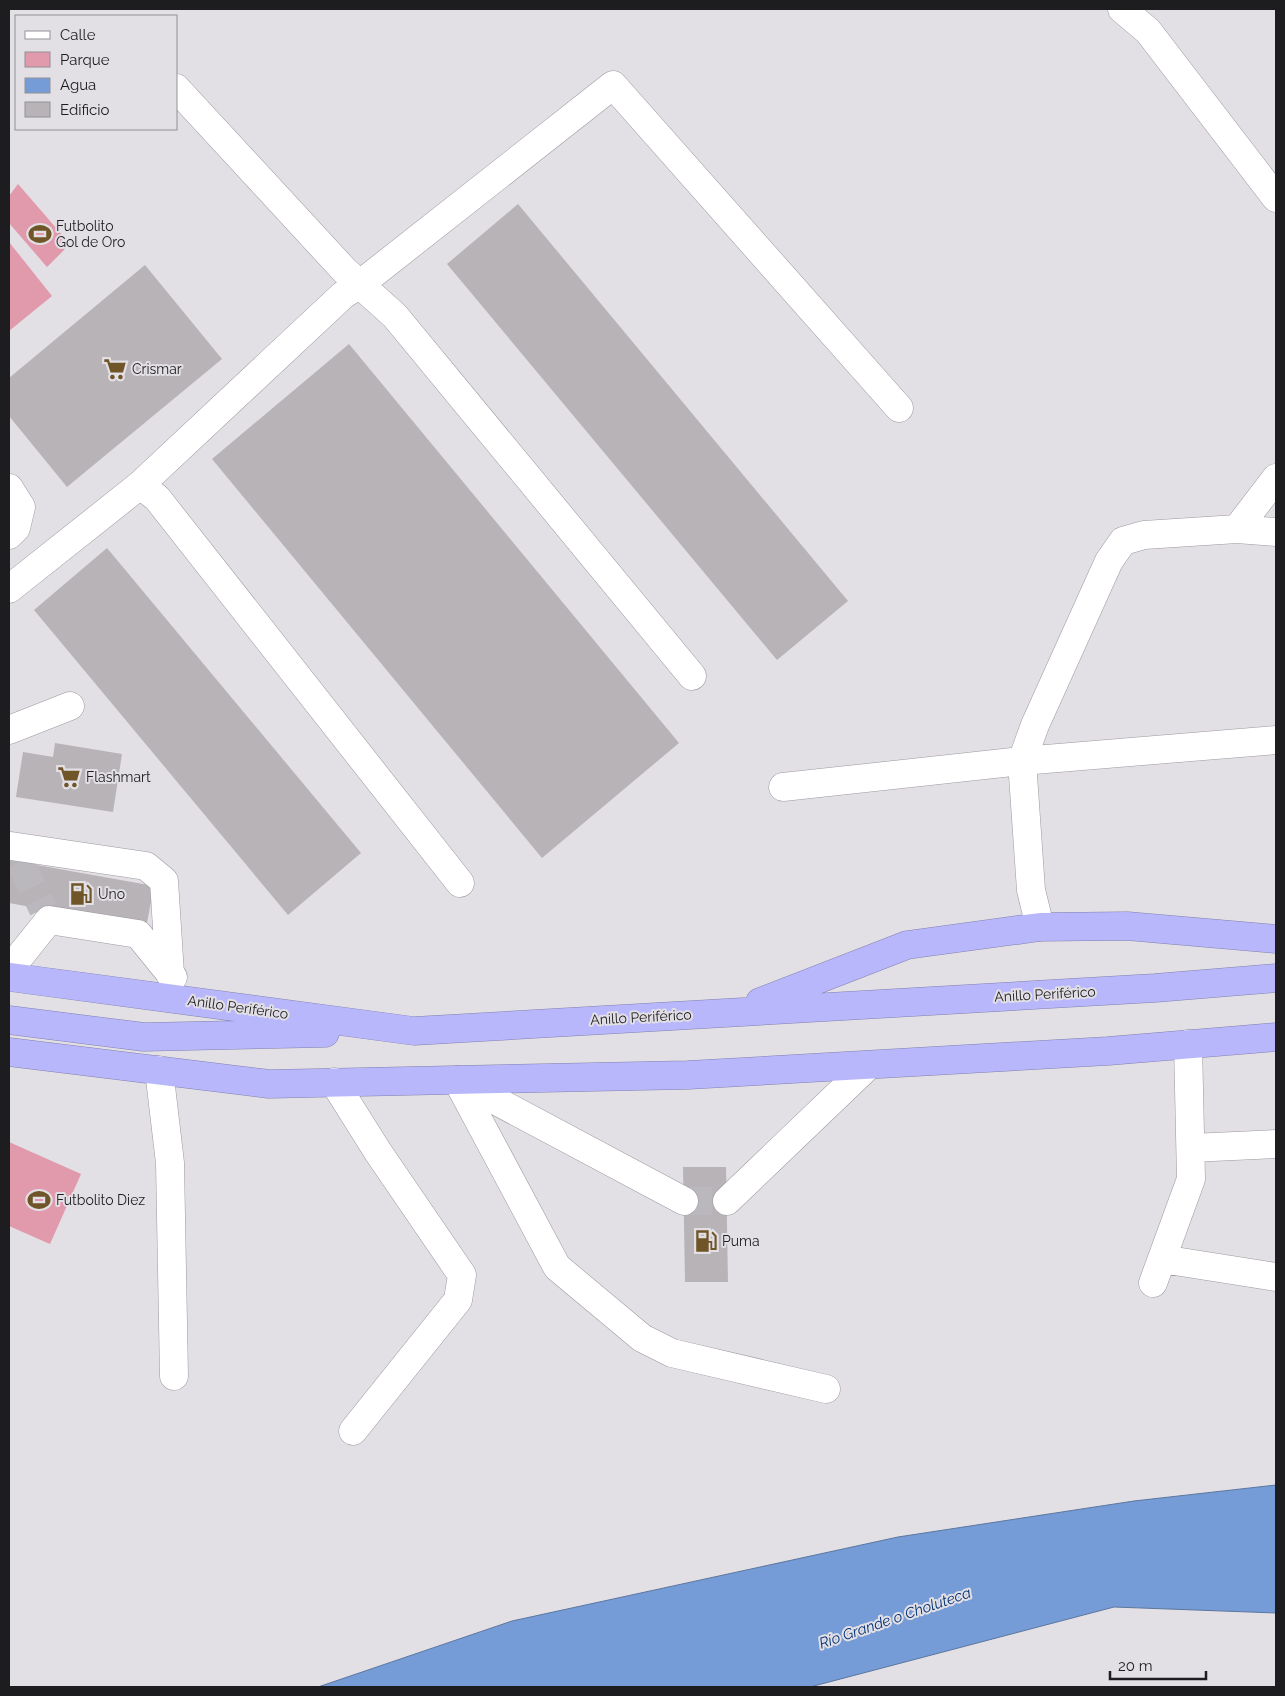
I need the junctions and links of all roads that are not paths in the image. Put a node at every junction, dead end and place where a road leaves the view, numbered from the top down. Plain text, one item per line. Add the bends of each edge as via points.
1 (1122, 9) edge
2 (178, 90) edge
3 (1276, 198) edge
4 (359, 284) junction
5 (899, 408) dead end
6 (1276, 478) edge
7 (140, 485) junction
8 (9, 488) edge
9 (1237, 530) junction
10 (1276, 532) edge
11 (9, 535) edge
12 (9, 589) edge
13 (692, 676) dead end
14 (70, 706) dead end
15 (9, 730) edge
16 (1276, 740) edge
17 (1022, 761) junction
18 (784, 787) dead end
19 (13, 850) edge
20 (460, 882) dead end
21 (1040, 927) junction
22 (1276, 939) edge
23 (9, 970) edge
24 (170, 974) junction
25 (9, 977) edge
26 (1276, 978) edge
27 (192, 1001) junction
28 (736, 1011) junction
29 (9, 1020) edge
30 (414, 1030) junction
31 (1276, 1037) edge
32 (1188, 1044) junction
33 (9, 1052) edge
34 (869, 1065) junction
35 (159, 1070) junction
36 (457, 1080) junction
37 (334, 1082) junction
38 (1276, 1144) edge
39 (1191, 1148) junction
40 (684, 1200) tunnel mouth
41 (727, 1201) tunnel mouth
42 (1276, 1277) edge
43 (174, 1376) dead end
44 (826, 1389) dead end
45 (354, 1431) dead end

1 - 3 street via 1148,31
2 - 4 street
4 - 5 street via 613,85
4 - 7 street via 343,295
4 - 13 street via 394,316
6 - 9 street
7 - 12 street
7 - 20 street via 157,498
8 - 11 street via 21,507 16,528
9 - 10 street
9 - 17 street via 1144,535 1123,541 1109,561
14 - 15 street
16 - 17 street
17 - 18 street
17 - 21 street via 1031,890
19 - 24 street via 146,866 164,882
21 - 22 highway via 1127,926
21 - 28 highway via 907,945
23 - 24 street via 46,914 138,934
24 - 27 street
25 - 27 highway, Anillo Periférico
26 - 28 highway, Anillo Periférico via 1156,988
27 - 30 highway, Anillo Periférico
28 - 30 highway, Anillo Periférico
29 - 30 highway via 144,1037
31 - 32 highway
32 - 34 highway
32 - 39 street
33 - 35 highway
34 - 36 highway via 688,1075
34 - 41 street
35 - 37 highway via 269,1084
35 - 43 street via 170,1163
36 - 37 highway
36 - 40 street
36 - 44 street via 557,1267 642,1338 672,1353
37 - 45 street via 462,1275 458,1300
38 - 39 street
39 - 42 street via 1191,1179 1158,1271

